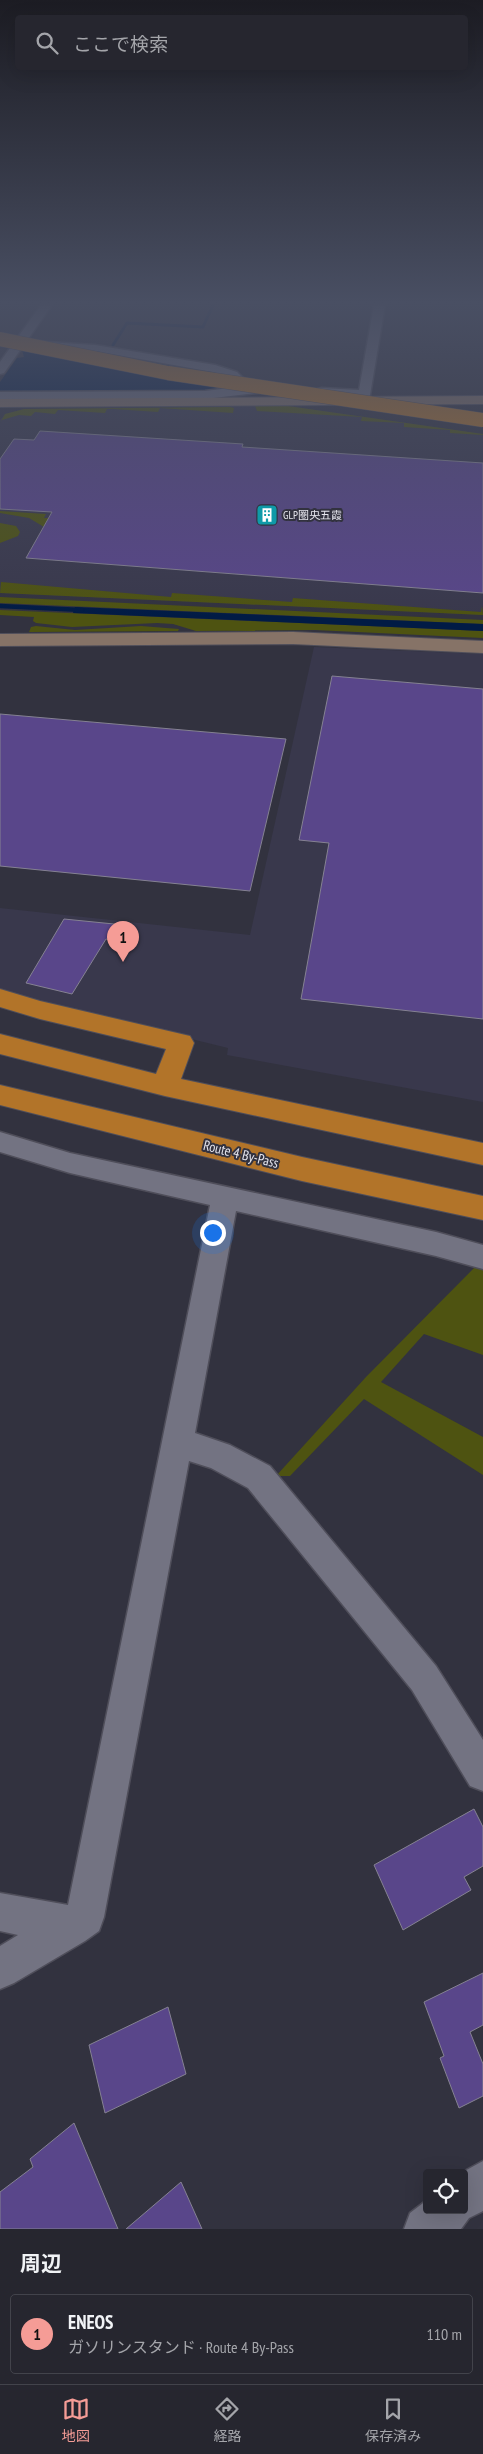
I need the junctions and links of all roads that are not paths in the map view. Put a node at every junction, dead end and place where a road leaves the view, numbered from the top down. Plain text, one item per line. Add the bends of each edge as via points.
1 (355, 409) edge
2 (408, 409) edge
3 (483, 420) edge
4 (483, 428) edge
5 (0, 640) edge
6 (483, 647) edge
7 (0, 998) edge
8 (0, 1044) edge
9 (0, 1076) edge
10 (165, 1086) junction
11 (0, 1095) edge
12 (146, 1131) junction
13 (0, 1142) edge
14 (483, 1154) edge
15 (225, 1198) junction
16 (483, 1208) edge
17 (483, 1257) edge
18 (178, 1442) junction
19 (483, 1772) edge
20 (0, 1912) edge
21 (71, 1927) junction
22 (0, 1969) edge
23 (483, 2183) edge
24 (468, 2195) edge
25 (445, 2214) edge
26 (426, 2229) edge

1 - 4 highway
2 - 3 highway, bridge
5 - 6 main road via 294,638
7 - 10 highway via 181,1043
8 - 10 highway
9 - 12 highway
10 - 14 highway
11 - 12 highway, Route 4 By-Pass
12 - 16 highway, Route 4 By-Pass
13 - 15 street via 70,1163
15 - 17 street
15 - 18 street
18 - 19 street via 219,1456 260,1477 424,1678
18 - 21 street via 85,1917
20 - 21 street
21 - 22 street
23 - 24 street
25 - 26 street

